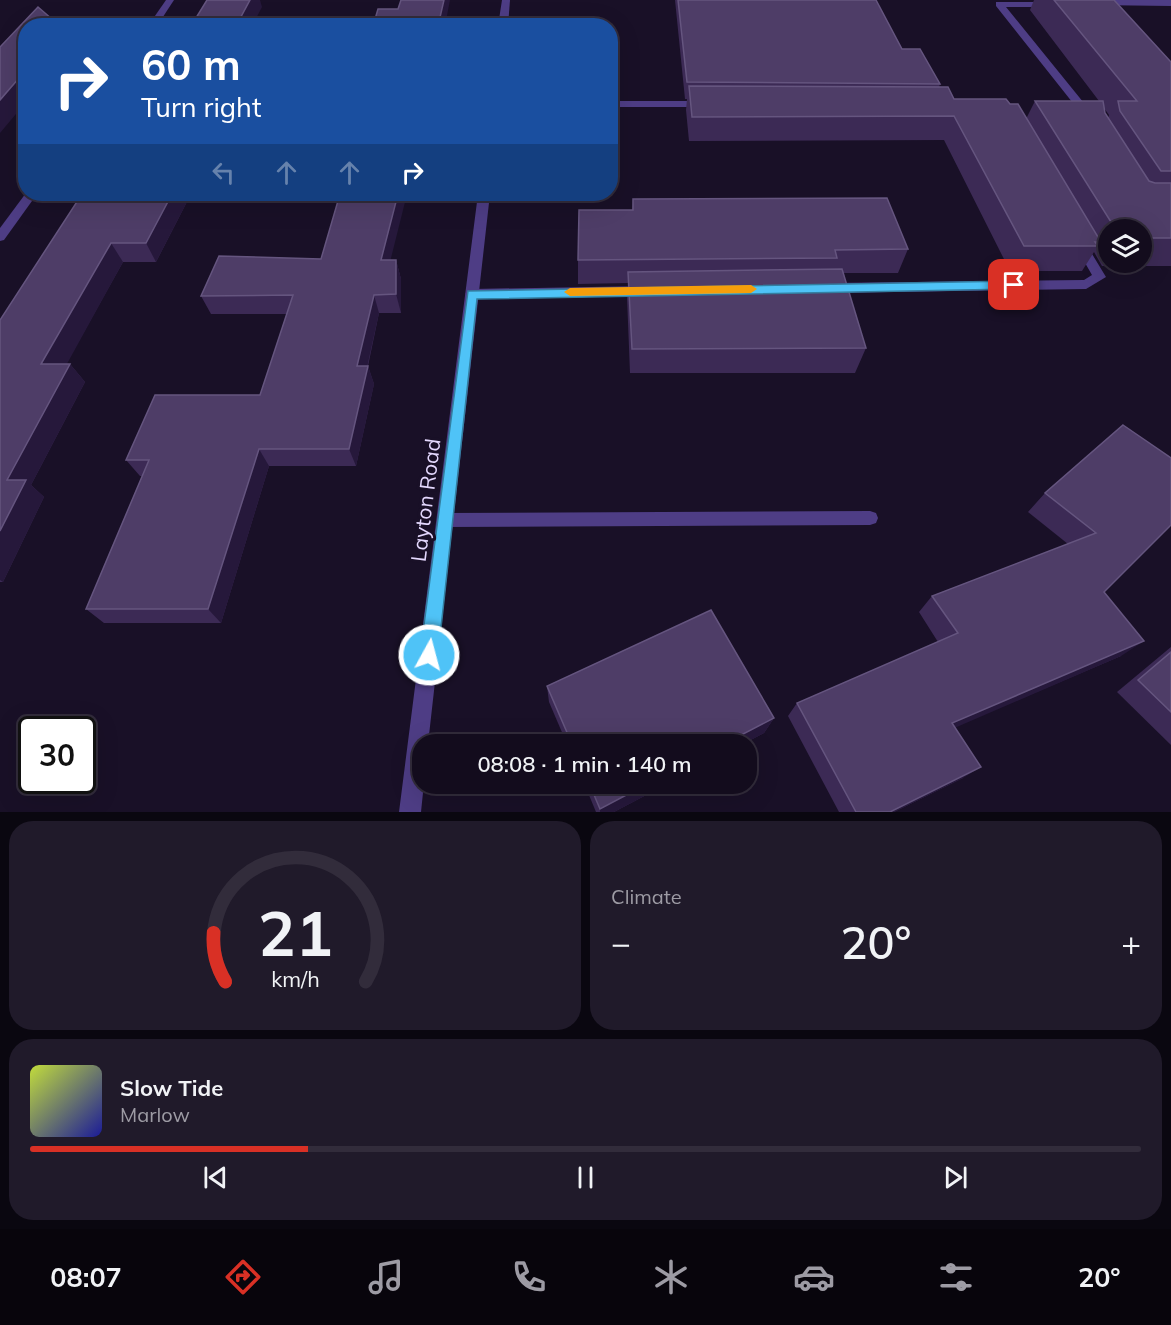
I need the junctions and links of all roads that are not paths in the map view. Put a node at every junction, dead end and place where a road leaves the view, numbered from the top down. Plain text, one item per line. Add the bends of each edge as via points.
1 (170, 0) edge
2 (506, 0) edge
3 (1091, 3) edge
4 (1171, 3) edge
5 (1068, 4) edge
6 (158, 18) edge
7 (504, 18) edge
8 (618, 104) edge
9 (726, 104) edge
10 (1093, 122) edge
11 (26, 201) edge
12 (483, 201) edge
13 (1070, 226) edge
14 (0, 237) edge
15 (812, 288) edge
16 (657, 291) edge
17 (472, 294) junction
18 (870, 518) dead end
19 (445, 520) junction
20 (410, 812) edge

1 - 6 street
2 - 7 street
3 - 4 street
5 - 10 street via 999,4
8 - 9 street
11 - 14 street
12 - 17 street, Layton Road
13 - 15 street via 1099,277 1086,284
16 - 17 street
17 - 19 street, Layton Road
18 - 19 street
19 - 20 street, Layton Road

